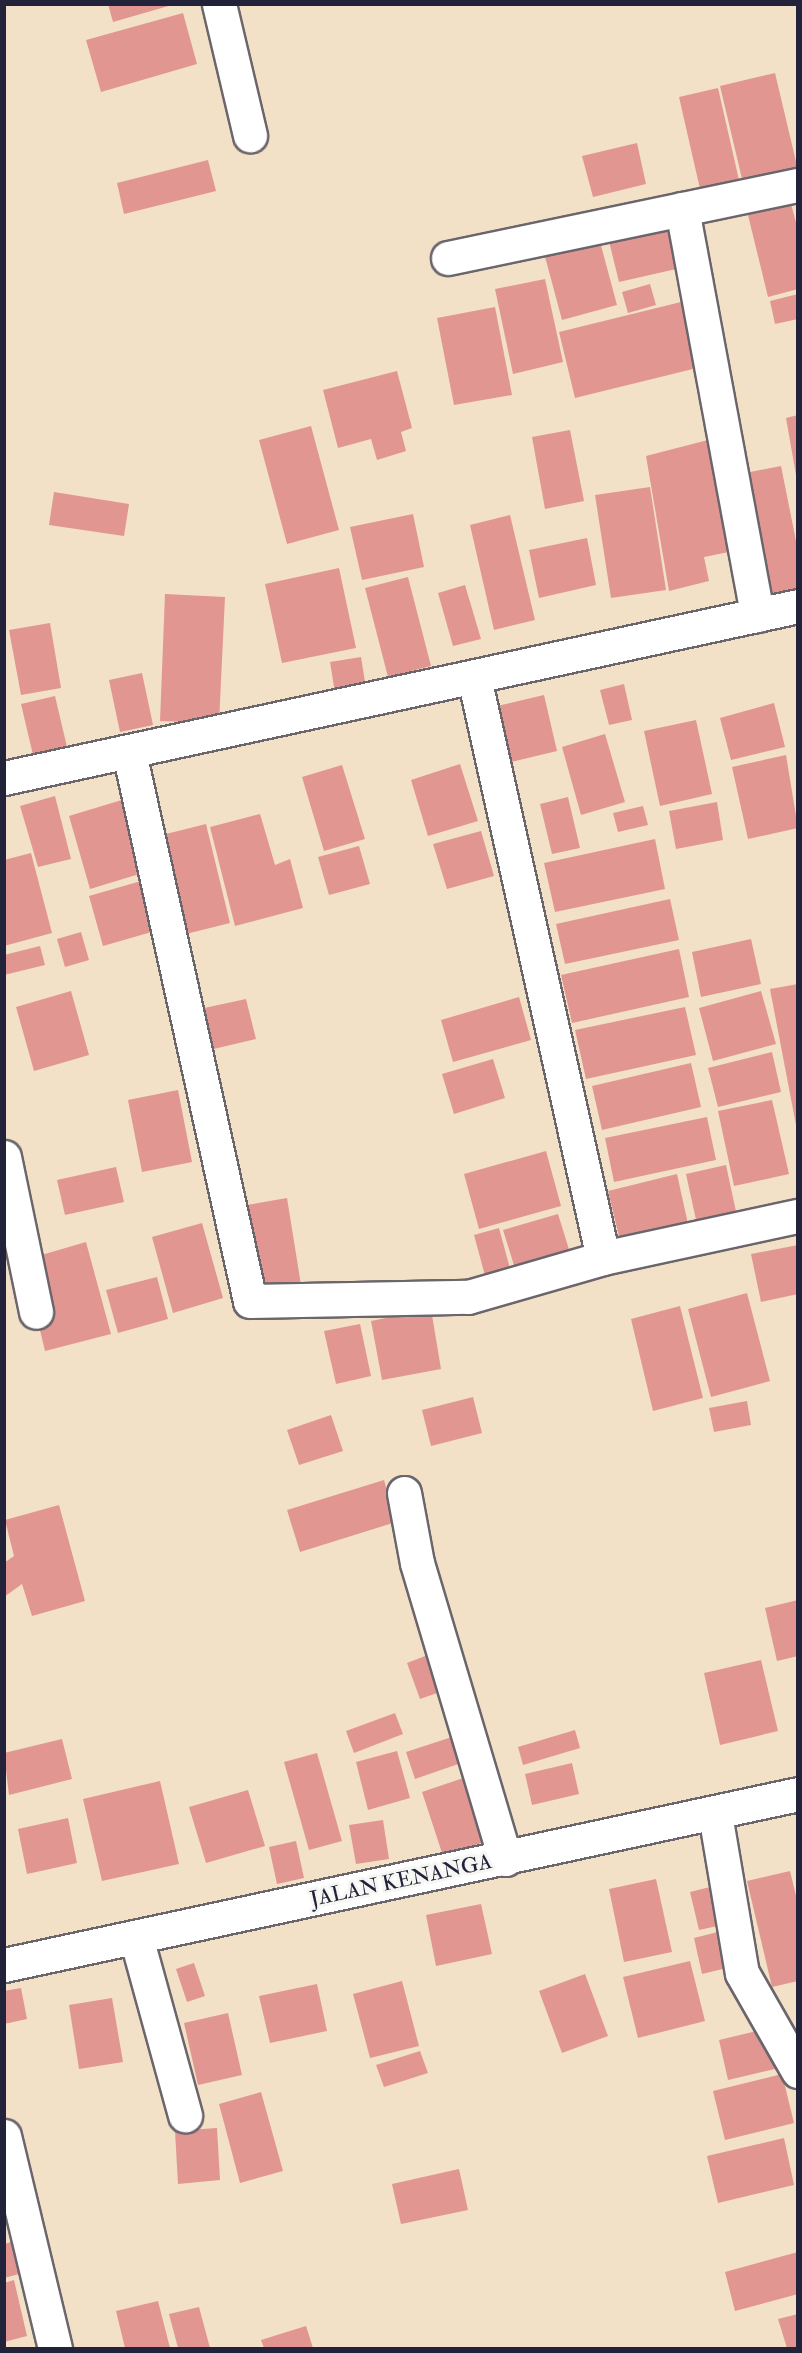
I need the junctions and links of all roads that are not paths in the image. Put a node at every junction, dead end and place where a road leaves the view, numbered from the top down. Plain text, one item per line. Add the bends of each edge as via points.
1 (219, 4) edge
2 (250, 135) dead end
3 (798, 185) edge
4 (682, 209) junction
5 (448, 258) dead end
6 (798, 606) edge
7 (758, 615) junction
8 (474, 677) junction
9 (129, 752) junction
10 (4, 778) edge
11 (4, 1156) edge
12 (798, 1216) edge
13 (603, 1258) junction
14 (36, 1312) dead end
15 (404, 1493) dead end
16 (798, 1794) edge
17 (715, 1814) junction
18 (505, 1858) junction
19 (136, 1937) junction
20 (4, 1965) edge
21 (798, 2071) edge
22 (185, 2115) dead end
23 (4, 2136) edge
24 (55, 2349) edge

1 - 2 street
3 - 4 street
4 - 5 street
4 - 7 street
6 - 7 street
7 - 8 street
8 - 9 street
8 - 13 street
9 - 10 street
9 - 13 street via 250,1302 468,1298
11 - 14 street
12 - 13 street
15 - 18 street via 417,1563
16 - 17 street, JALAN KENANGA
17 - 18 street, JALAN KENANGA
17 - 21 street via 742,1973
18 - 19 street, JALAN KENANGA
19 - 20 street, JALAN KENANGA
19 - 22 street
23 - 24 street

